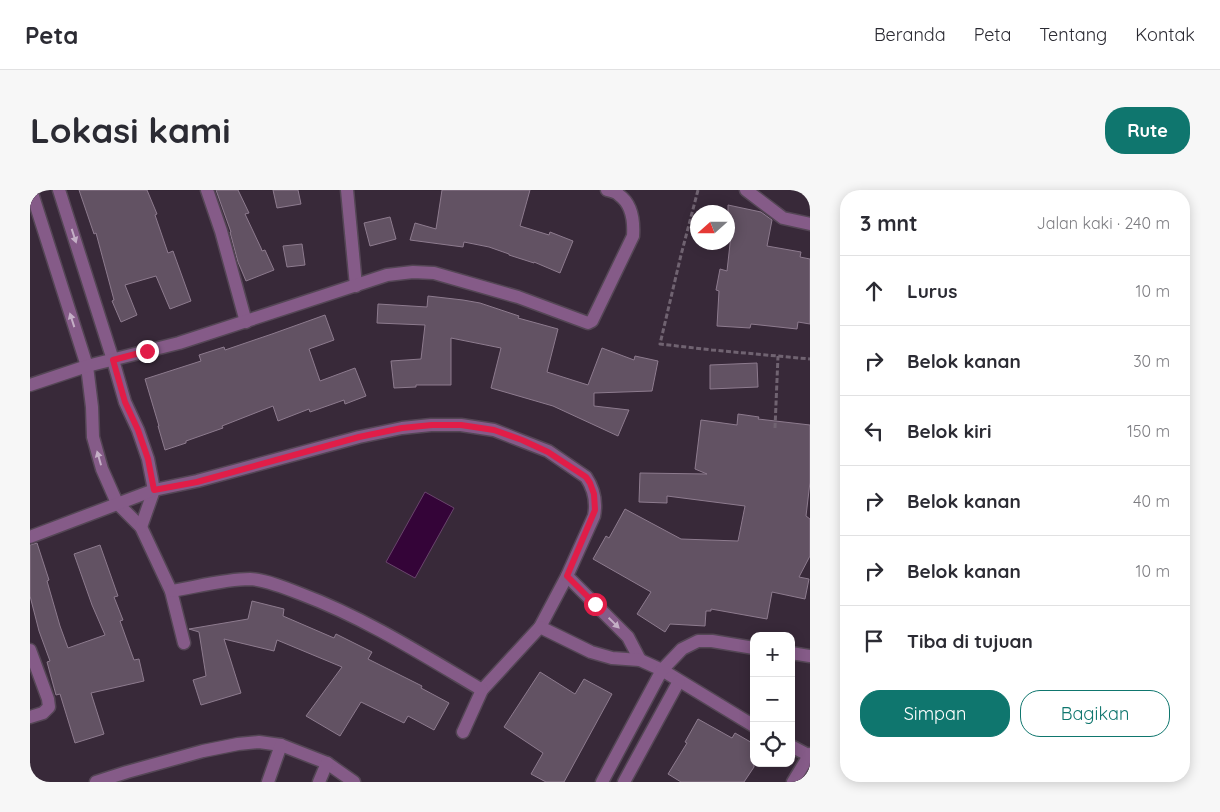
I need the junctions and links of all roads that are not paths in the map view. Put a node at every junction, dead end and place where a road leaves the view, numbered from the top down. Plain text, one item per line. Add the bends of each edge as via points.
1 (32, 190) edge
2 (59, 190) edge
3 (208, 190) edge
4 (347, 190) edge
5 (607, 190) edge
6 (746, 190) edge
7 (810, 224) edge
8 (356, 286) junction
9 (246, 322) junction
10 (113, 360) junction
11 (87, 366) junction
12 (30, 385) edge
13 (154, 490) junction
14 (117, 504) junction
15 (141, 527) junction
16 (30, 537) edge
17 (567, 576) junction
18 (171, 592) junction
19 (540, 627) junction
20 (184, 643) dead end
21 (750, 647) edge
22 (30, 650) edge
23 (795, 654) edge
24 (810, 656) edge
25 (640, 660) junction
26 (662, 670) junction
27 (679, 680) junction
28 (482, 690) junction
29 (30, 717) edge
30 (750, 724) edge
31 (463, 732) dead end
32 (281, 745) junction
33 (795, 748) edge
34 (810, 755) edge
35 (327, 763) junction
36 (96, 782) edge
37 (268, 782) edge
38 (319, 782) edge
39 (354, 782) edge
40 (602, 782) edge
41 (624, 782) edge
42 (793, 782) edge

11 -> 1 street
2 -> 10 street
3 - 9 street
4 - 8 street
5 - 8 street via 618,194 627,203 634,225 633,236 592,320 588,322 518,297 434,273 387,275
6 - 7 street via 783,218
8 - 9 street
9 - 10 street
10 - 11 street
10 - 13 street via 125,402 148,459
11 - 12 street
14 -> 11 street via 93,437
13 - 14 street
13 - 15 street
13 - 17 street via 197,482 402,428 461,425 494,430 548,452 590,483 595,510
14 - 15 street
14 - 16 street
15 - 18 street
17 - 19 street
17 -> 25 street via 628,637
18 - 20 street
18 - 28 street via 252,579 281,586 389,635
19 - 25 street via 591,652 612,658
19 - 28 street
21 - 26 street via 698,641 682,649
22 - 29 street via 48,699 48,707 43,713
23 - 24 street
25 - 26 street
26 - 27 street
26 - 40 street
27 - 30 street
27 - 41 street
28 - 31 street
32 - 35 street
32 - 36 street via 259,742 220,747
32 - 37 street
33 - 34 street
34 - 42 street
35 - 38 street
35 - 39 street

